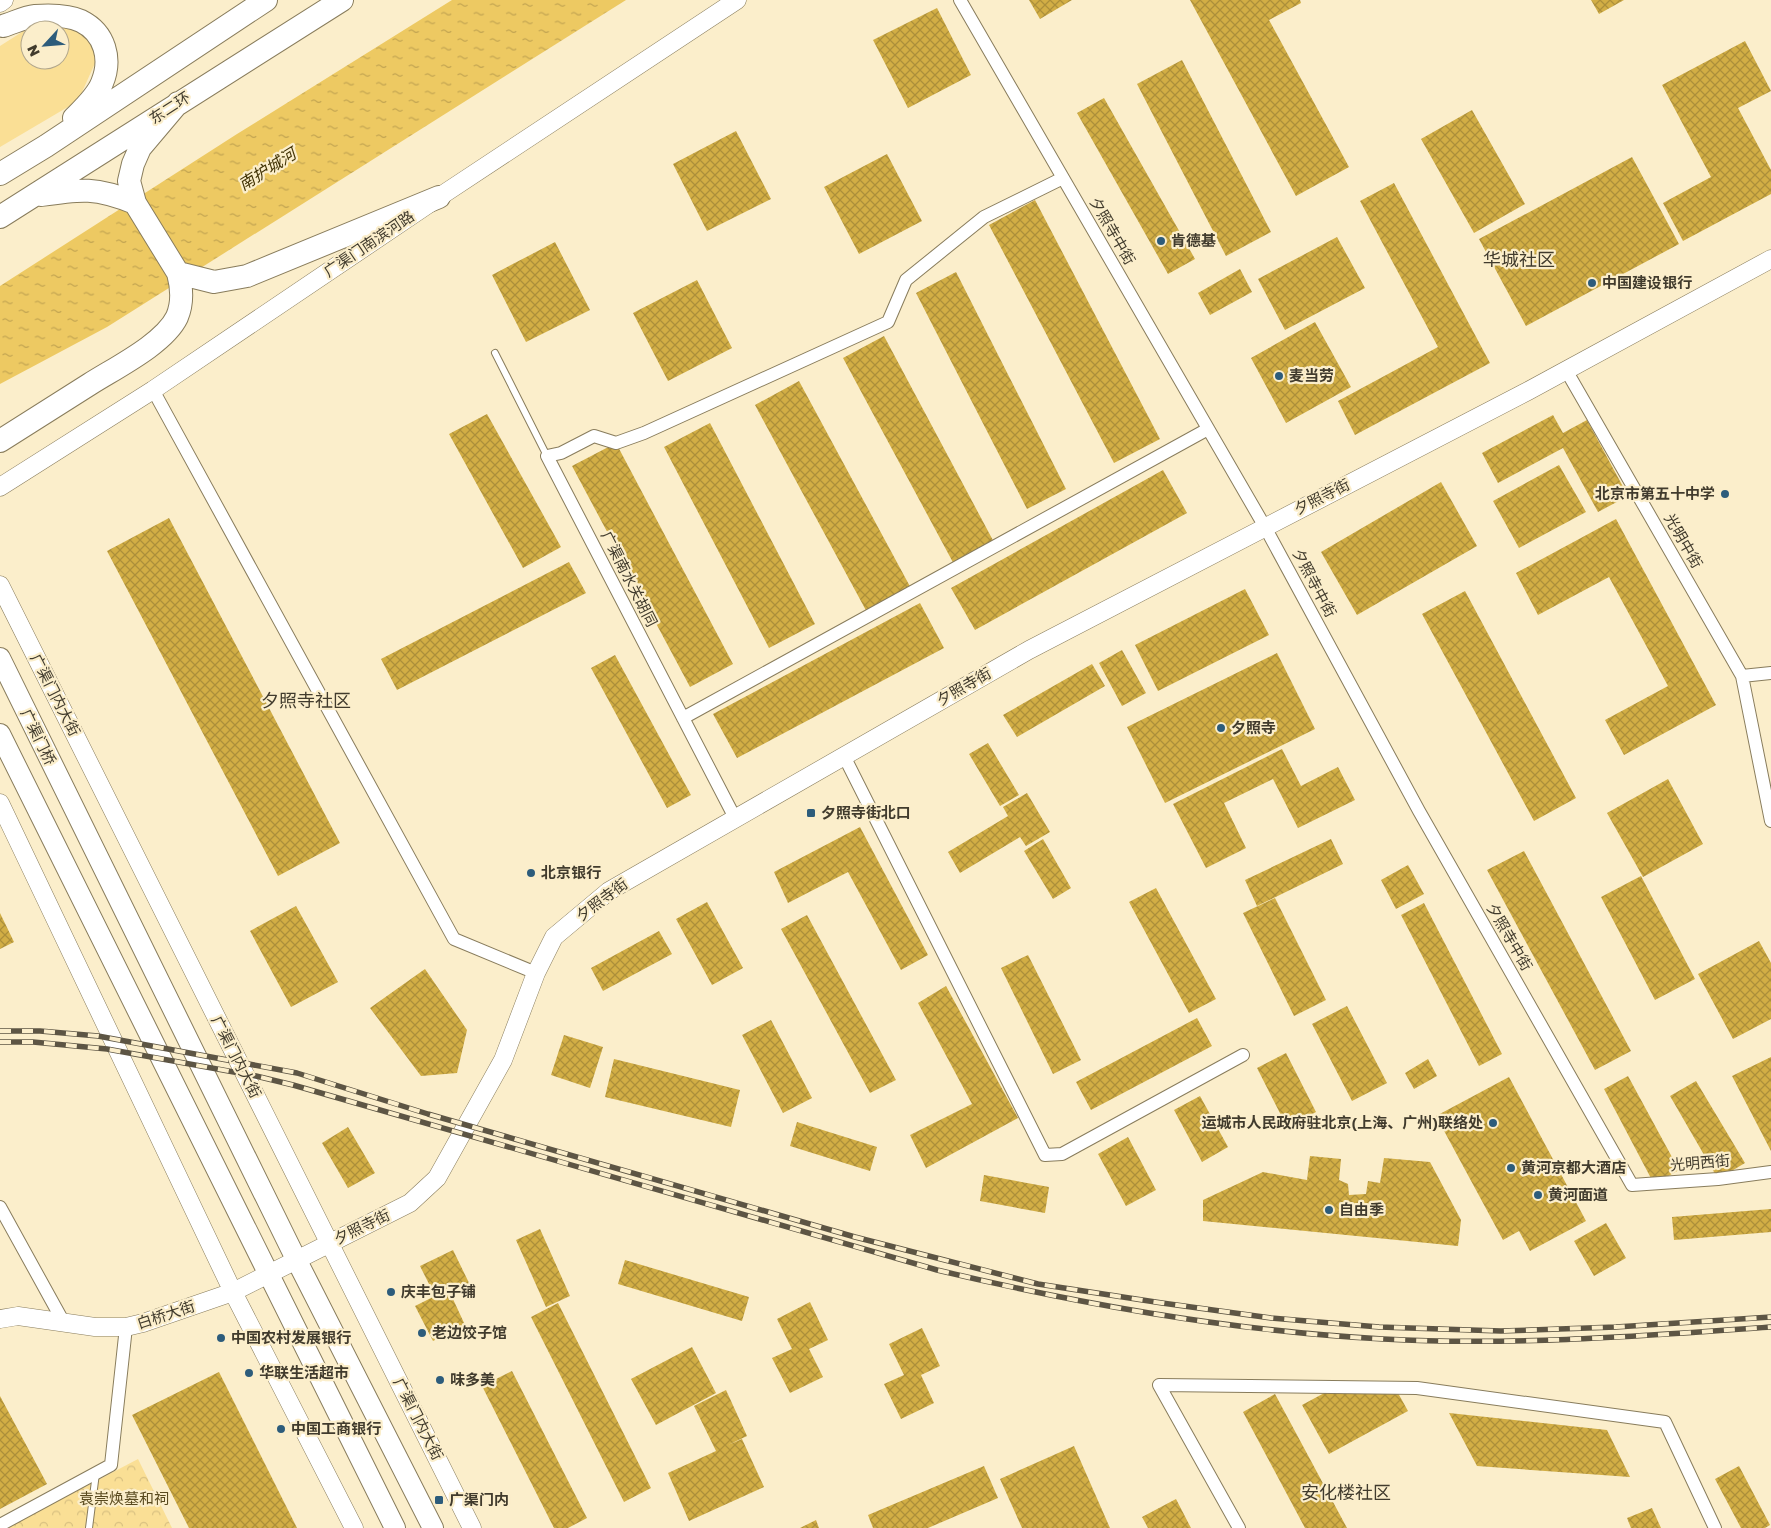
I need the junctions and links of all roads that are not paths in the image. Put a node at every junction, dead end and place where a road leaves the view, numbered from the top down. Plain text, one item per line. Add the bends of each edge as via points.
1 (4, 0) edge
2 (32, 0) edge
3 (266, 0) edge
4 (342, 0) edge
5 (737, 0) edge
6 (960, 0) edge
7 (0, 3) edge
8 (1, 27) edge
9 (178, 103) junction
10 (46, 146) junction
11 (0, 174) edge
12 (1063, 178) junction
13 (32, 196) junction
14 (439, 197) junction
15 (135, 203) junction
16 (0, 217) edge
17 (1771, 259) edge
18 (178, 273) junction
19 (495, 353) dead end
20 (1566, 370) junction
21 (153, 390) junction
22 (1208, 429) junction
23 (0, 441) edge
24 (547, 456) junction
25 (0, 487) edge
26 (1265, 527) junction
27 (0, 585) edge
28 (0, 658) edge
29 (1771, 673) edge
30 (1742, 676) junction
31 (683, 718) junction
32 (0, 734) edge
33 (844, 756) junction
34 (0, 804) edge
35 (735, 818) junction
36 (1771, 821) edge
37 (536, 973) junction
38 (1243, 1055) dead end
39 (1771, 1172) edge
40 (1632, 1185) joint
41 (0, 1207) edge
42 (329, 1243) junction
43 (296, 1259) junction
44 (267, 1273) junction
45 (233, 1292) junction
46 (0, 1318) edge
47 (64, 1323) junction
48 (126, 1326) junction
49 (96, 1473) junction
50 (0, 1525) edge
51 (89, 1528) edge
52 (354, 1528) edge
53 (395, 1528) edge
54 (433, 1528) edge
55 (472, 1528) edge
56 (1239, 1528) edge
57 (1715, 1528) edge

1 - 7 street
2 - 8 highway
3 - 10 highway
4 - 9 highway, 东二环
5 - 14 street, 广渠门南滨河路
6 - 12 street, 夕照寺中街
8 - 10 highway via 34,16 66,18 80,21 97,33 104,48 108,64 102,84 86,106
9 - 13 highway, 东二环
9 - 15 highway via 140,148 133,164 129,181
10 - 11 highway
12 - 22 street, 夕照寺中街
12 - 24 street via 984,217 906,280 888,322 644,433 616,443 594,436 561,453
13 - 15 highway via 94,190
13 - 16 highway, 东二环
14 - 18 highway via 247,276 214,282
14 - 21 street, 广渠门南滨河路
15 - 18 highway
17 - 20 street, 夕照寺街
18 - 23 highway via 182,300 177,317 158,341
19 - 24 lane, 广渠南水关胡同
20 - 26 street, 夕照寺街
20 - 30 street, 光明中街
21 - 25 street, 广渠门南滨河路
21 - 37 street via 454,938
22 - 26 street, 夕照寺中街
22 - 31 street
24 - 31 street, 广渠南水关胡同
26 - 33 street, 夕照寺街 via 1029,650
26 - 40 street, 夕照寺中街 via 1419,812
27 - 42 street, 广渠门内大街
28 - 43 main road, 广渠门桥
29 - 30 street
30 - 36 street, 光明中街
31 - 35 street, 广渠南水关胡同
32 - 44 main road
33 - 35 street, 夕照寺街
33 - 38 street via 1045,1155 1062,1154
34 - 45 street
35 - 37 street, 夕照寺街 via 609,891 554,938
37 - 42 street, 夕照寺街 via 504,1060 437,1178 410,1203
39 - 40 street, 光明西街
41 - 47 street
42 - 43 street, 夕照寺街
42 - 55 street, 广渠门内大街
43 - 44 street, 夕照寺街
43 - 54 main road
44 - 45 street, 白桥大街
44 - 53 main road
45 - 48 street, 白桥大街 via 164,1317
45 - 52 street
46 - 47 street, 白桥大街 via 18,1316
47 - 48 street, 白桥大街
48 - 49 street via 111,1465
49 - 50 street
49 - 51 lane
56 - 57 street via 1159,1384 1417,1388 1665,1422

